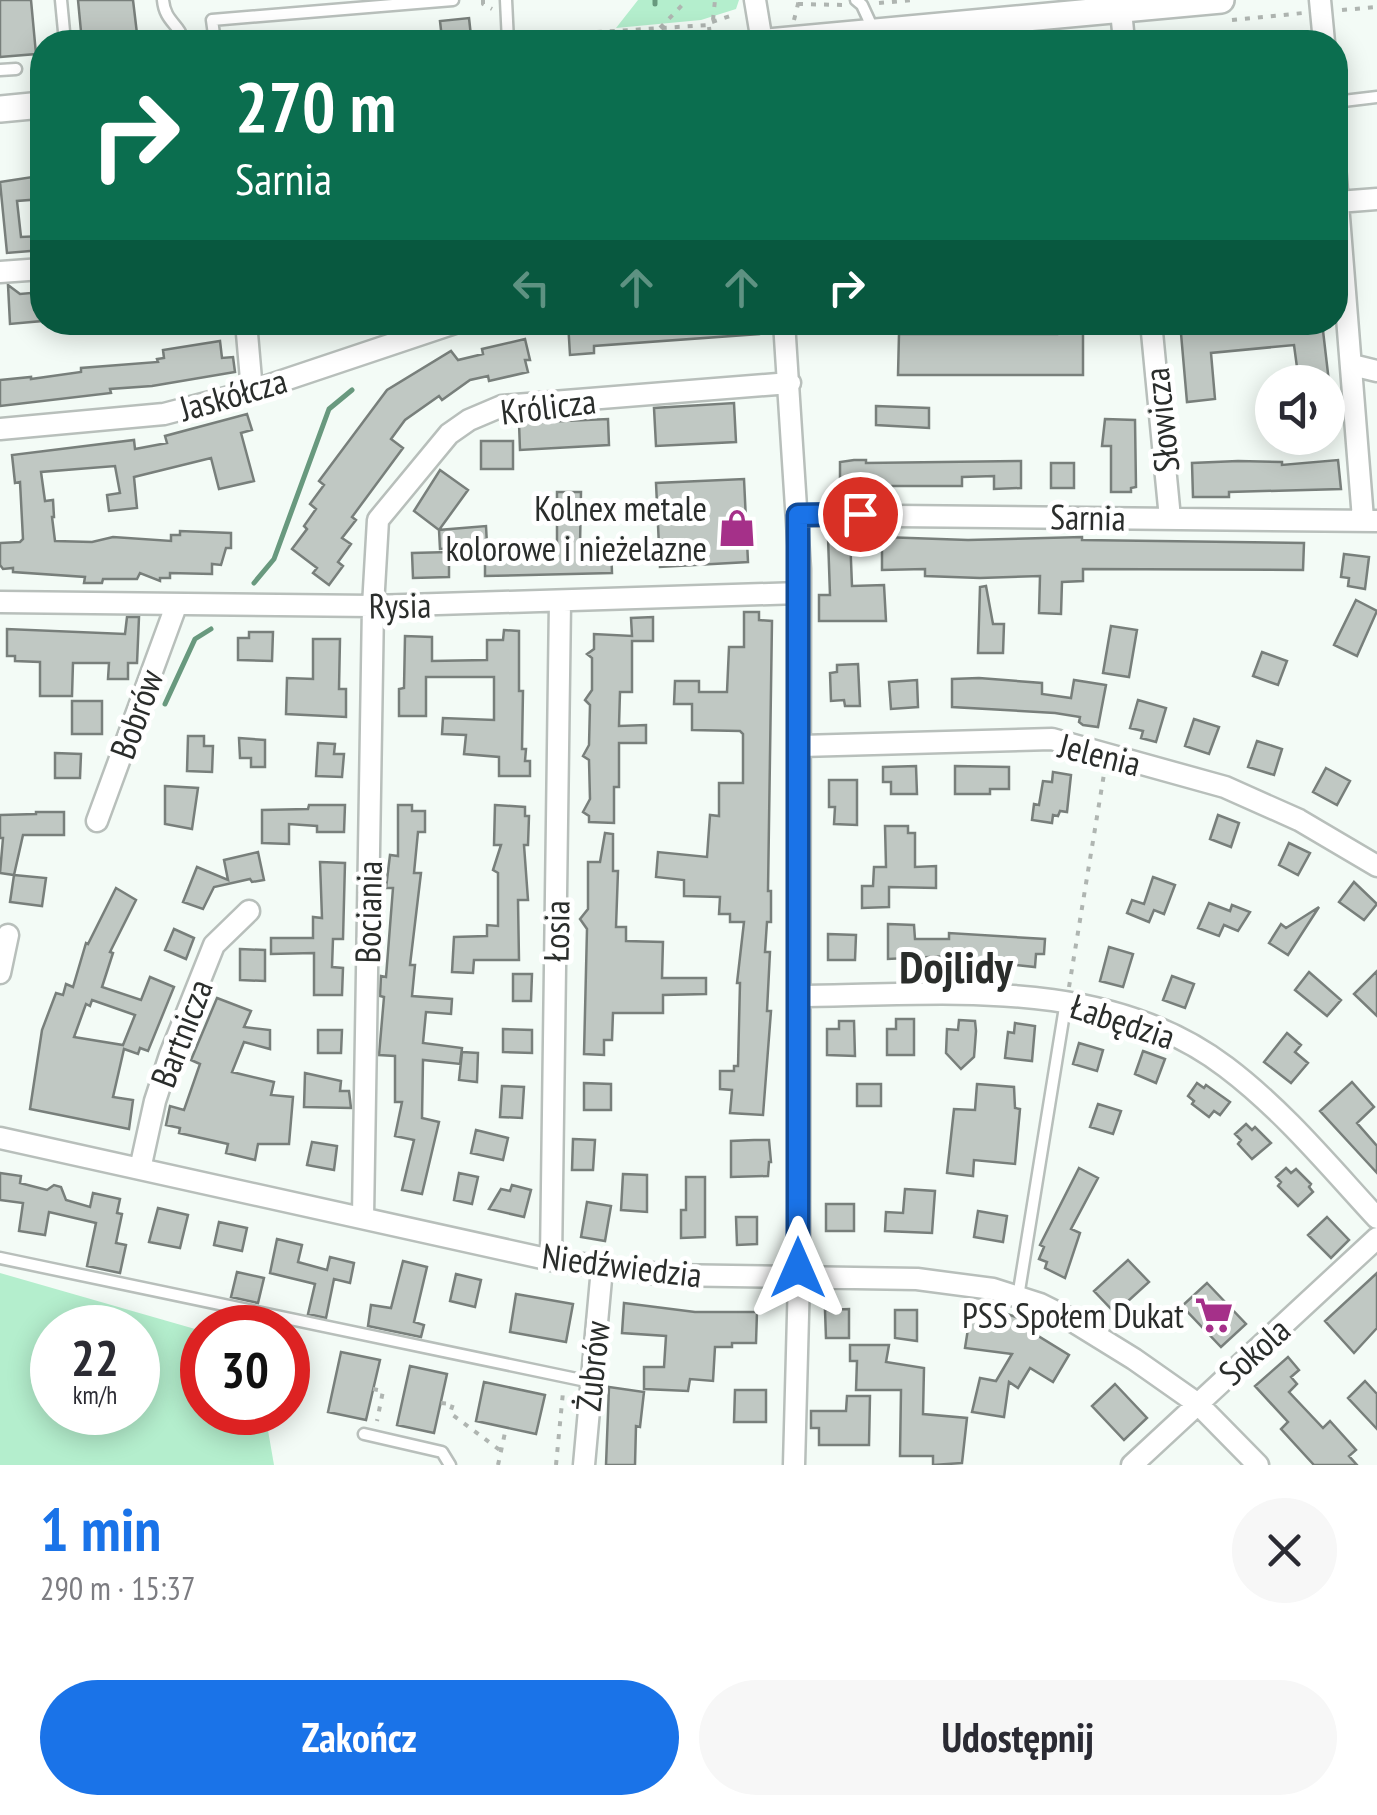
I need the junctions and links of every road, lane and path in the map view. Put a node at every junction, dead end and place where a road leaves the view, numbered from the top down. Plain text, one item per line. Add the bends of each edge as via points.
1 (60, 0) edge
2 (163, 0) edge
3 (452, 0) edge
4 (506, 0) edge
5 (687, 0) edge
6 (714, 0) edge
7 (756, 0) edge
8 (856, 0) edge
9 (882, 0) edge
10 (914, 0) edge
11 (1221, 0) edge
12 (798, 2) edge
13 (840, 6) dead end
14 (1321, 6) edge
15 (1377, 6) edge
16 (1121, 10) junction
17 (734, 14) dead end
18 (711, 24) junction
19 (790, 25) dead end
20 (660, 28) junction
21 (64, 30) edge
22 (178, 30) edge
23 (213, 30) edge
24 (508, 30) edge
25 (635, 30) edge
26 (711, 30) edge
27 (762, 30) edge
28 (874, 30) edge
29 (897, 30) edge
30 (1123, 30) edge
31 (16, 69) dead end
32 (0, 70) edge
33 (1377, 98) edge
34 (1348, 101) edge
35 (30, 106) edge
36 (0, 109) edge
37 (1377, 199) edge
38 (1348, 201) edge
39 (30, 270) edge
40 (0, 272) edge
41 (1348, 318) edge
42 (247, 335) edge
43 (419, 335) edge
44 (785, 335) edge
45 (1152, 335) edge
46 (1352, 365) junction
47 (1377, 371) edge
48 (790, 383) junction
49 (252, 391) junction
50 (0, 429) edge
51 (798, 515) junction
52 (1170, 518) junction
53 (1370, 520) edge
54 (800, 593) junction
55 (0, 602) edge
56 (560, 602) junction
57 (176, 606) junction
58 (372, 606) junction
59 (801, 746) junction
60 (1108, 754) junction
61 (97, 821) dead end
62 (1377, 866) edge
63 (249, 911) dead end
64 (8, 934) dead end
65 (0, 973) edge
66 (800, 996) junction
67 (1066, 1000) junction
68 (0, 1138) edge
69 (140, 1169) junction
70 (363, 1218) junction
71 (1377, 1218) edge
72 (1377, 1238) edge
73 (0, 1258) edge
74 (551, 1260) junction
75 (602, 1268) junction
76 (798, 1278) junction
77 (1018, 1297) junction
78 (585, 1380) junction
79 (372, 1389) dead end
80 (441, 1403) dead end
81 (1198, 1404) junction
82 (506, 1428) dead end
83 (369, 1435) joint
84 (501, 1451) junction
85 (450, 1465) edge
86 (498, 1465) edge
87 (556, 1465) edge
88 (584, 1465) edge
89 (794, 1465) edge
90 (1132, 1465) edge
91 (1258, 1465) edge

1 - 21 lane
2 - 22 lane via 164,14
3 - 23 lane via 212,20
4 - 24 lane
5 - 20 path
6 - 18 path
7 - 27 street
8 - 28 lane
9 - 10 path
11 - 16 street
12 - 13 path
12 - 19 path
14 - 15 path
16 - 29 street
16 - 30 street
17 - 18 path
18 - 20 path
18 - 26 path
20 - 25 path
31 - 32 lane
33 - 34 lane
35 - 36 street
37 - 38 street
39 - 40 street
41 - 46 street
42 - 49 street
43 - 49 street, Jaskółcza
44 - 48 street
45 - 52 street, Słowicza
46 - 47 street
46 - 53 street
48 - 51 street
48 - 58 street, Królicza via 502,406 469,420 449,434 378,520
49 - 50 street, Jaskółcza via 164,414
51 - 52 street, Sarnia
51 - 54 street
52 - 53 street, Sarnia
54 - 56 street, Rysia
54 - 59 street
55 - 57 street, Rysia
56 - 58 street, Rysia
56 - 74 street, Łosia
57 - 58 street, Rysia
57 - 61 street, Bobrów
58 - 70 street, Bociania
59 - 60 street, Jelenia via 1052,740
59 - 66 street
60 - 62 street, Jelenia via 1225,787
60 - 67 path
63 - 69 street, Bartnicza via 214,946 170,1055
64 - 65 street
66 - 67 street, Łabędzia
66 - 76 street
67 - 71 street, Łabędzia via 1184,1038 1224,1065
67 - 77 lane
68 - 69 street, Niedźwiedzia
69 - 70 street, Niedźwiedzia
70 - 74 street, Niedźwiedzia
72 - 81 street, Sokola
73 - 78 lane
74 - 75 street, Niedźwiedzia
75 - 76 street, Niedźwiedzia
75 - 78 street, Żubrów
76 - 77 street, Niedźwiedzia via 917,1279
76 - 89 street
77 - 81 street, Niedźwiedzia via 1066,1316
78 - 87 path via 577,1394 563,1392
78 - 88 street, Żubrów
79 - 83 path via 384,1392
80 - 84 path via 452,1404 450,1414
81 - 90 street, Sokola
81 - 91 street, Niedźwiedzia
82 - 84 path
83 - 85 lane via 442,1452
84 - 86 path

